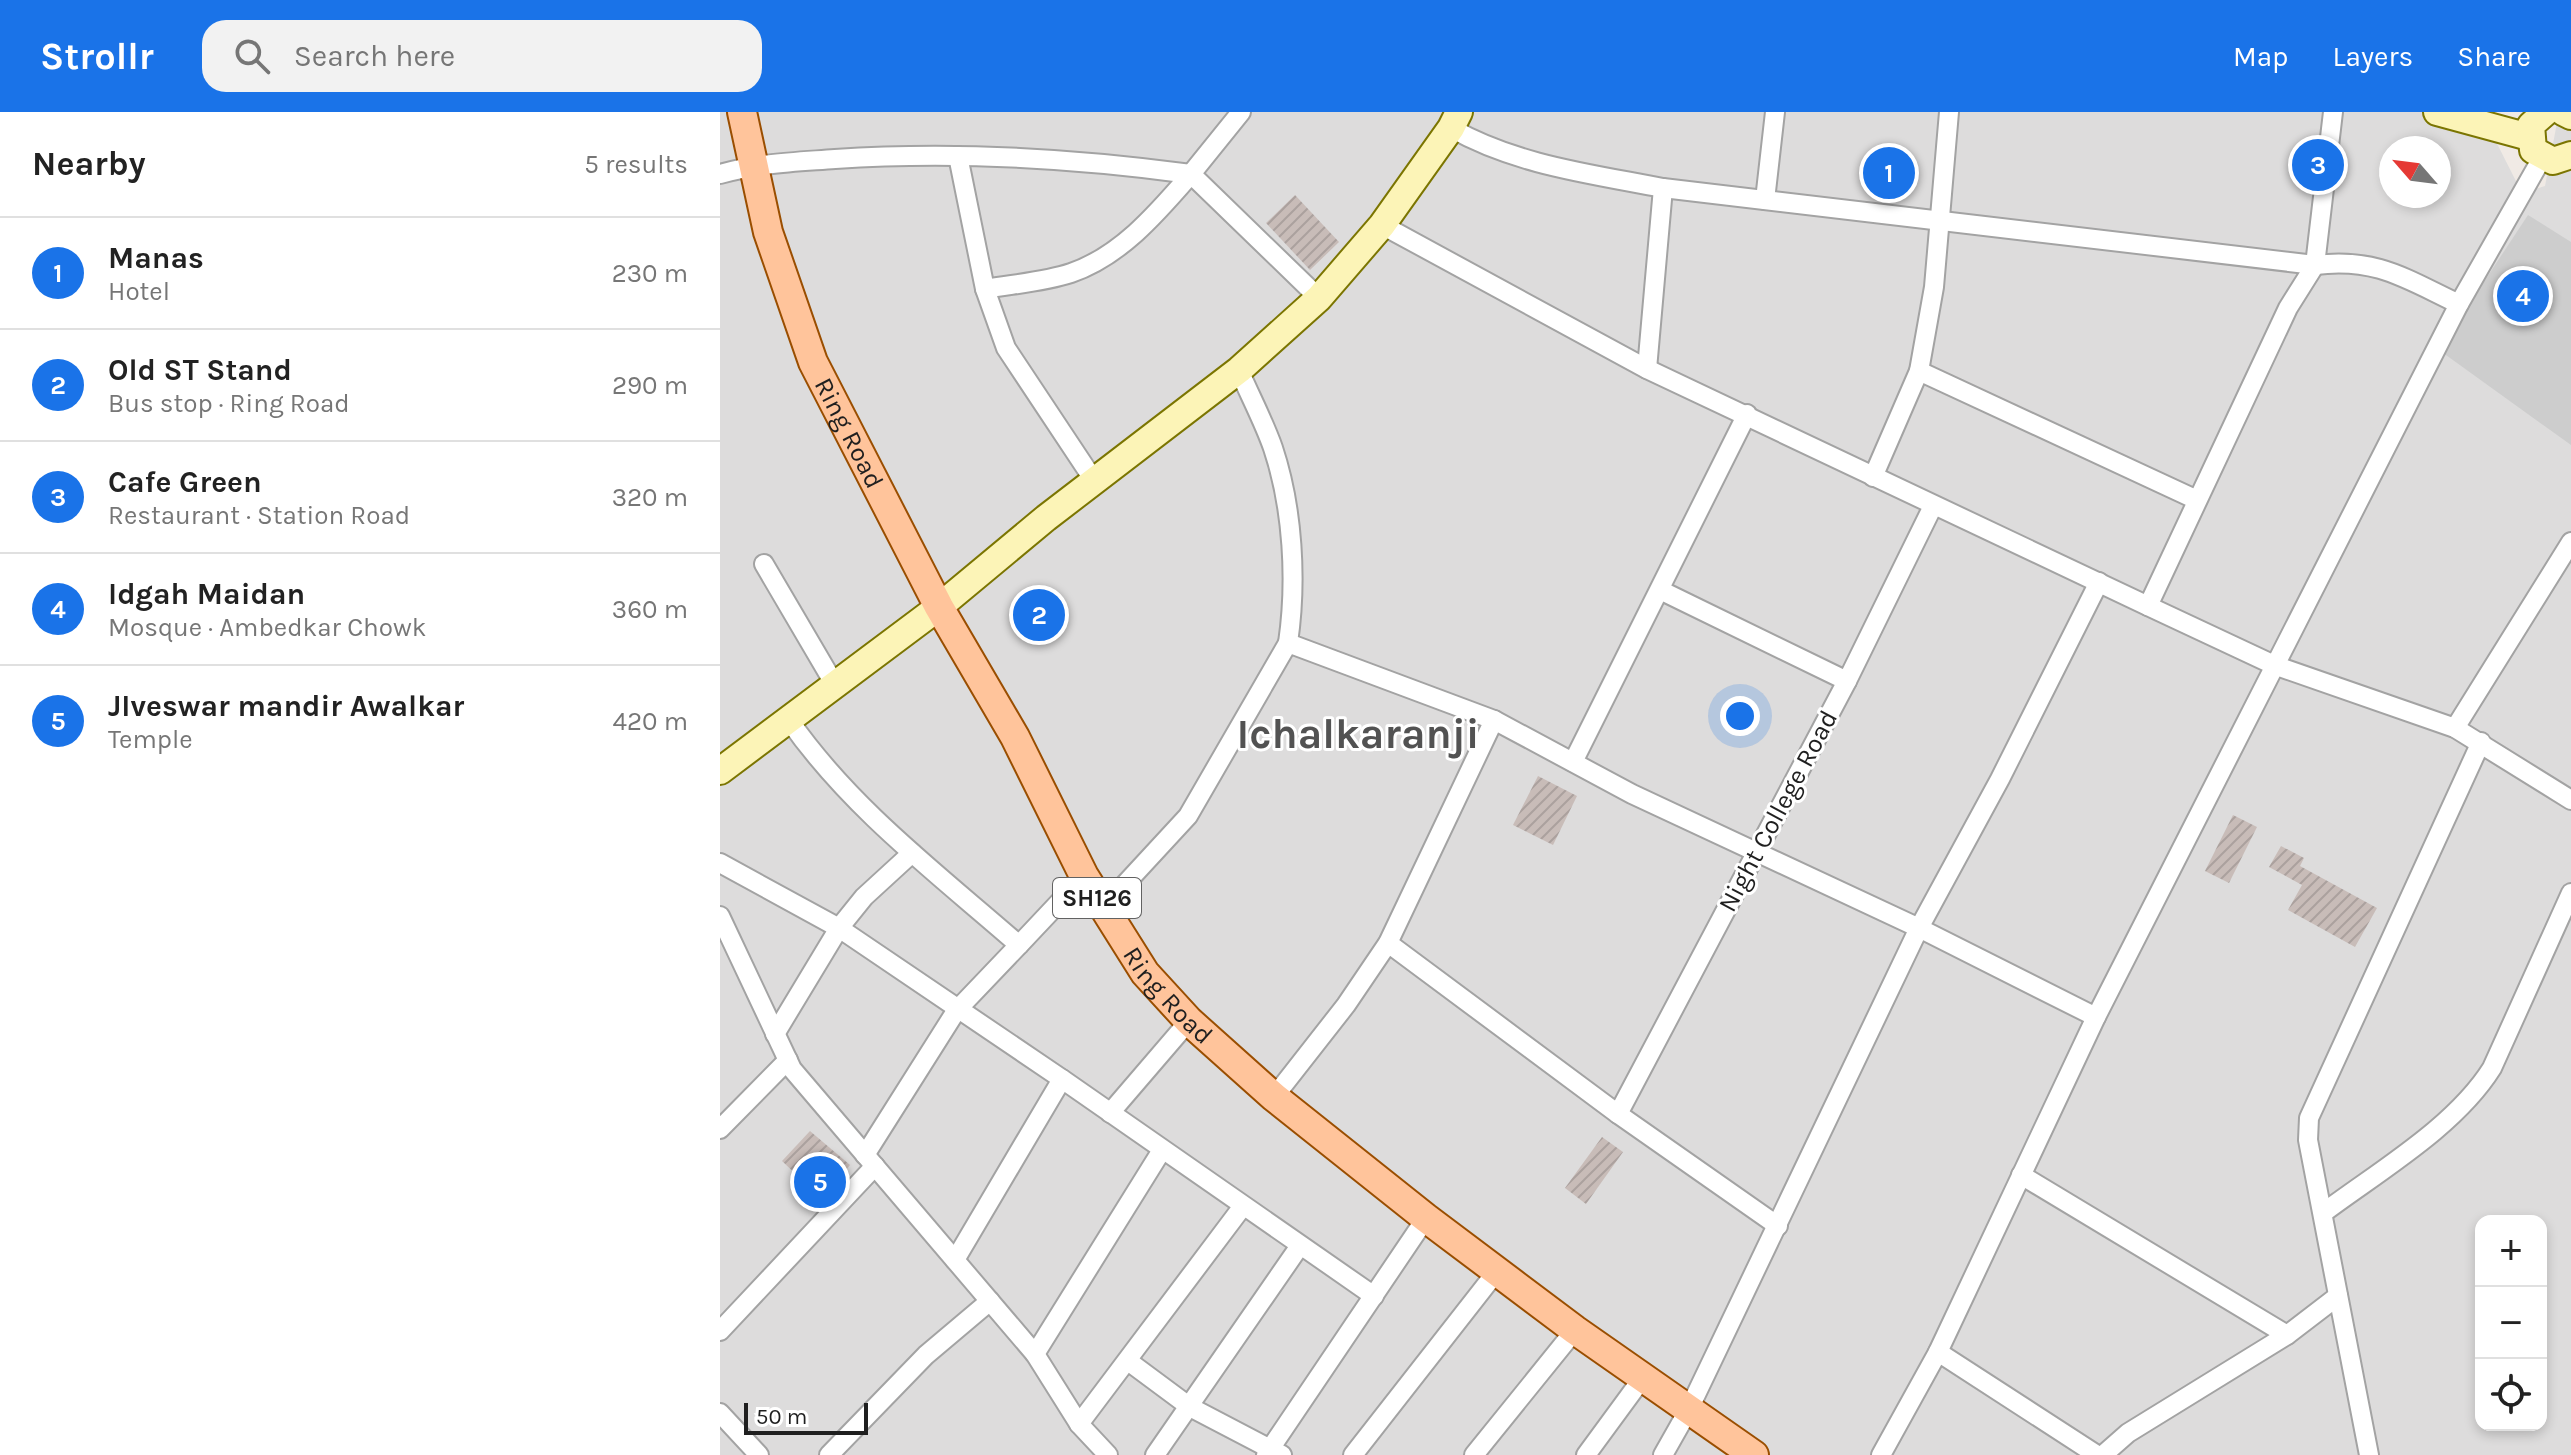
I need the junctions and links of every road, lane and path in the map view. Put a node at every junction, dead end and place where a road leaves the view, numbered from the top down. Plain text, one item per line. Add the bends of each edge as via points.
1 (742, 112) edge
2 (1241, 112) edge
3 (1775, 112) edge
4 (1949, 112) edge
5 (2333, 112) edge
6 (2437, 112) edge
7 (2563, 112) edge
8 (2571, 116) edge
9 (1455, 120) edge
10 (2548, 138) edge
11 (958, 156) junction
12 (751, 165) junction
13 (720, 174) edge
14 (1191, 174) junction
15 (1663, 188) junction
16 (1765, 200) junction
17 (1940, 220) junction
18 (1382, 225) junction
19 (2315, 265) junction
20 (985, 289) junction
21 (1319, 298) junction
22 (2459, 304) junction
23 (1647, 369) junction
24 (1239, 370) junction
25 (1919, 371) junction
26 (1747, 414) junction
27 (1873, 477) junction
28 (1095, 482) junction
29 (2197, 500) junction
30 (1933, 506) junction
31 (2571, 542) edge
32 (764, 564) dead end
33 (2099, 582) junction
34 (1660, 590) junction
35 (2148, 606) junction
36 (939, 607) junction
37 (1288, 643) junction
38 (2274, 665) junction
39 (1847, 681) junction
40 (835, 685) junction
41 (789, 720) junction
42 (1494, 720) junction
43 (2455, 728) junction
44 (2481, 742) junction
45 (1573, 762) junction
46 (720, 771) edge
47 (2571, 800) edge
48 (1756, 851) junction
49 (912, 853) junction
50 (720, 863) edge
51 (1084, 876) junction
52 (2571, 893) edge
53 (1103, 908) junction
54 (720, 917) edge
55 (839, 928) junction
56 (1919, 928) junction
57 (1388, 943) junction
58 (1019, 945) junction
59 (956, 1011) junction
60 (2096, 1017) junction
61 (1189, 1021) junction
62 (775, 1034) junction
63 (788, 1060) junction
64 (1062, 1079) junction
65 (1274, 1097) junction
66 (1110, 1113) junction
67 (1618, 1114) junction
68 (720, 1129) edge
69 (1162, 1150) junction
70 (870, 1161) junction
71 (2021, 1175) junction
72 (1243, 1206) junction
73 (2323, 1213) junction
74 (1426, 1218) junction
75 (1778, 1226) junction
76 (1299, 1247) junction
77 (955, 1260) junction
78 (1497, 1271) junction
79 (1374, 1296) junction
80 (2338, 1296) junction
81 (990, 1301) junction
82 (1575, 1330) junction
83 (720, 1331) edge
84 (2287, 1335) junction
85 (1938, 1352) junction
86 (1035, 1354) junction
87 (1128, 1361) junction
88 (1644, 1376) junction
89 (1190, 1407) junction
90 (1689, 1409) junction
91 (720, 1413) edge
92 (1079, 1424) junction
93 (1273, 1452) edge
94 (755, 1453) edge
95 (829, 1455) edge
96 (1108, 1455) edge
97 (1155, 1455) edge
98 (1353, 1455) edge
99 (1474, 1455) edge
100 (1586, 1455) edge
101 (1663, 1455) edge
102 (1754, 1455) edge
103 (1881, 1455) edge
104 (2100, 1455) edge
105 (2369, 1455) edge

1 - 12 main road, Ring Road / SH126
2 - 14 street
3 - 16 street
4 - 17 street
5 - 19 street
6 - 10 street
7 - 8 street
9 - 15 street via 1472,140 1540,165
9 - 18 street
10 - 22 street
11 - 12 street
11 - 14 street via 1082,159
11 - 20 street
12 - 13 street
12 - 36 main road, Ring Road / SH126 via 813,362
14 - 20 street via 1133,236 1100,259 1071,273
14 - 21 street
15 - 16 street
15 - 23 street
16 - 17 street
17 - 19 street
17 - 25 street
18 - 21 street
18 - 23 street
19 - 22 street via 2347,261 2388,270
19 - 29 street via 2288,308
20 - 28 street via 1006,348
21 - 24 street
22 - 38 street
23 - 26 street
24 - 28 street
24 - 37 street via 1274,449 1290,528
25 - 27 street
25 - 29 street
26 - 27 street
26 - 34 street
27 - 30 street
28 - 36 street
29 - 35 street
30 - 33 street
30 - 39 street, Night College Road
31 - 43 street
32 - 40 street
33 - 35 street
33 - 56 street
34 - 39 street
34 - 45 street
35 - 38 street
36 - 40 street
36 - 51 main road, Ring Road / SH126 via 1015,737
37 - 42 street
37 - 53 street via 1188,816
38 - 43 street
38 - 60 street
39 - 48 street, Night College Road
40 - 41 street
41 - 46 street
41 - 49 street via 816,759
42 - 45 street
42 - 57 street
43 - 44 street
44 - 47 street
44 - 73 street via 2309,1118 2308,1140
45 - 48 street
48 - 56 street
48 - 67 street, Night College Road
49 - 55 street
49 - 58 street
50 - 55 street
51 - 53 main road, Ring Road / SH126
51 - 58 street
52 - 73 street via 2477,1093
53 - 61 main road, Ring Road / SH126 via 1145,973
54 - 62 street
55 - 59 street
55 - 62 street
56 - 60 street
56 - 75 street
57 - 65 street
57 - 67 street
58 - 59 street
59 - 64 street
59 - 70 street
60 - 71 street
61 - 65 main road, Ring Road / SH126
61 - 66 street
62 - 63 street
63 - 68 street
63 - 70 street
64 - 66 street
64 - 77 street
65 - 74 main road, Ring Road / SH126
66 - 69 street
67 - 75 street
69 - 72 street
69 - 86 street
70 - 77 street
70 - 83 street
71 - 84 street
71 - 85 street
72 - 76 street
72 - 87 street
73 - 80 street
74 - 78 main road, Ring Road / SH126
74 - 79 street
75 - 90 street
76 - 79 street
76 - 89 street
77 - 81 street
78 - 82 main road, Ring Road / SH126
78 - 98 street
79 - 93 street
80 - 84 street
80 - 105 street
81 - 86 street
81 - 95 street via 926,1355
82 - 88 main road, Ring Road / SH126
82 - 99 street
84 - 104 street
85 - 103 street
85 - 104 street
86 - 92 street
87 - 89 street
87 - 92 street
88 - 90 main road, Ring Road / SH126
88 - 100 street
89 - 93 street
89 - 97 street
90 - 101 street
90 - 102 main road, Ring Road / SH126
91 - 94 street
92 - 96 street

